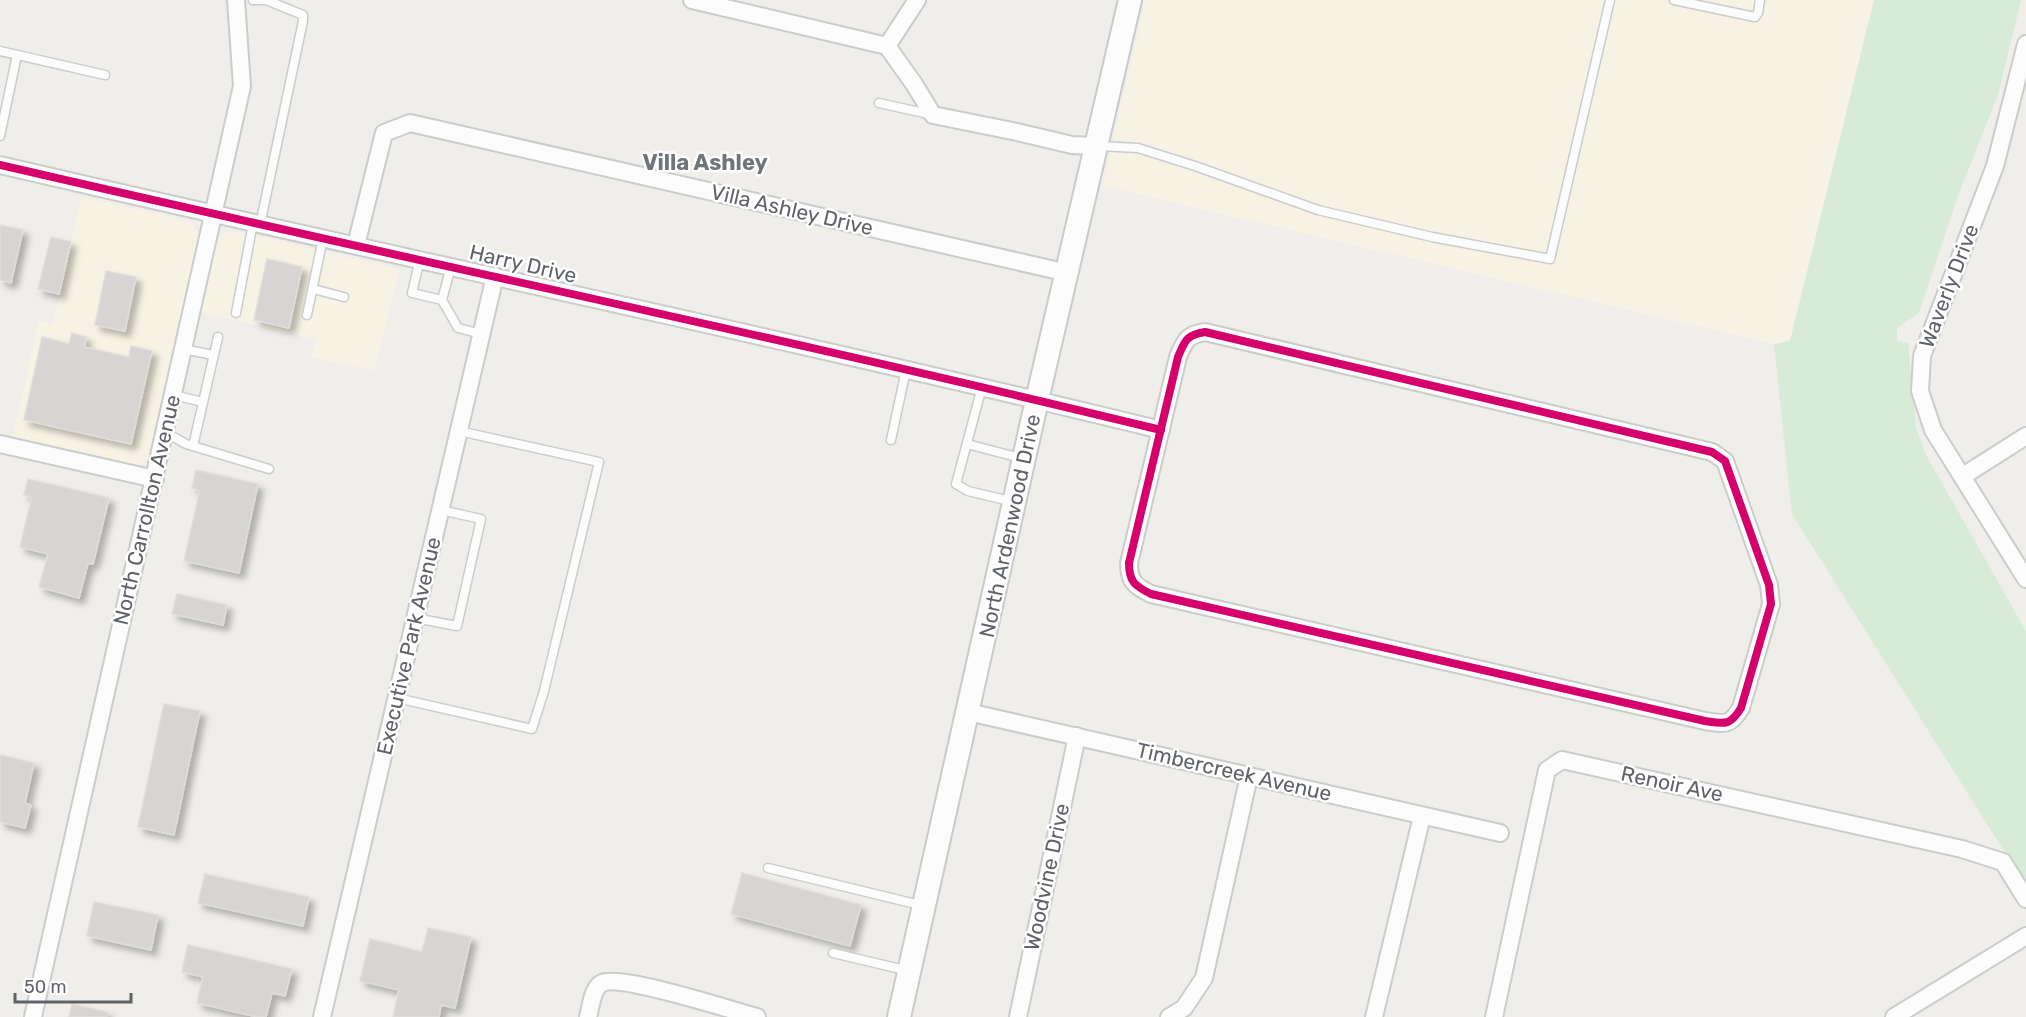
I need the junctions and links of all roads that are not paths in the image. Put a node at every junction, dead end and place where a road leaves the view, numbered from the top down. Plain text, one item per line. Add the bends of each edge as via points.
1 (236, 0) edge
2 (253, 0) edge
3 (692, 0) edge
4 (917, 0) edge
5 (1130, 0) edge
6 (1610, 0) edge
7 (1674, 0) edge
8 (1760, 0) edge
9 (725, 4) edge
10 (2026, 44) edge
11 (887, 46) junction
12 (0, 51) edge
13 (17, 55) junction
14 (105, 75) dead end
15 (879, 103) dead end
16 (933, 115) junction
17 (0, 136) edge
18 (1097, 146) junction
19 (0, 165) edge
20 (213, 214) junction
21 (257, 224) junction
22 (323, 238) junction
23 (356, 245) junction
24 (420, 259) junction
25 (451, 266) junction
26 (1068, 273) junction
27 (495, 276) junction
28 (313, 289) junction
29 (344, 297) dead end
30 (442, 300) junction
31 (236, 313) dead end
32 (307, 315) dead end
33 (482, 334) junction
34 (218, 337) dead end
35 (183, 349) junction
36 (213, 355) junction
37 (906, 370) junction
38 (982, 387) junction
39 (173, 395) junction
40 (1037, 400) junction
41 (203, 402) junction
42 (1161, 430) junction
43 (459, 431) junction
44 (165, 432) junction
45 (2026, 436) edge
46 (891, 440) dead end
47 (0, 444) edge
48 (967, 444) junction
49 (193, 446) junction
50 (1024, 459) junction
51 (269, 469) dead end
52 (1963, 476) junction
53 (154, 478) junction
54 (982, 483) dead end
55 (979, 493) junction
56 (1015, 502) junction
57 (441, 510) junction
58 (2026, 579) edge
59 (415, 618) junction
60 (397, 698) junction
61 (968, 712) junction
62 (1077, 736) junction
63 (1249, 776) junction
64 (1422, 816) junction
65 (1500, 833) dead end
66 (768, 868) dead end
67 (2026, 899) edge
68 (924, 906) junction
69 (2026, 936) edge
70 (832, 952) dead end
71 (910, 972) junction
72 (33, 1017) edge
73 (322, 1017) edge
74 (588, 1017) edge
75 (757, 1017) edge
76 (899, 1017) edge
77 (1017, 1017) edge
78 (1169, 1017) edge
79 (1374, 1017) edge
80 (1494, 1017) edge
81 (1894, 1017) edge

1 - 20 street, North Carrollton Avenue via 242,86
2 - 21 lane via 266,0 303,15
3 - 9 street
4 - 11 street
5 - 18 street, North Ardenwood Drive
6 - 18 lane via 1551,260 1318,210 1138,148
7 - 8 lane via 1755,17
9 - 11 street
10 - 52 street, Waverly Drive via 1995,166 1922,356 1920,391 1933,430
11 - 16 street
12 - 13 lane
13 - 14 lane
13 - 17 lane
15 - 16 lane
16 - 18 street via 1072,145
18 - 26 street, North Ardenwood Drive
19 - 20 street, Harry Drive
20 - 21 street, Harry Drive
20 - 35 street, North Carrollton Avenue
21 - 22 street, Harry Drive
21 - 31 lane
22 - 23 street, Harry Drive
22 - 28 lane
23 - 24 street, Harry Drive
23 - 26 street, Villa Ashley Drive via 384,134 410,123
24 - 25 street, Harry Drive
24 - 30 lane via 412,293
25 - 27 street, Harry Drive
25 - 30 lane
26 - 40 street, North Ardenwood Drive
27 - 33 street, Executive Park Avenue
27 - 37 street, Harry Drive
28 - 29 lane
28 - 32 lane
30 - 33 lane via 458,328
33 - 43 street, Executive Park Avenue
34 - 36 lane
35 - 36 lane
35 - 39 street, North Carrollton Avenue
36 - 41 lane
37 - 38 street, Harry Drive
37 - 46 lane
38 - 40 street, Harry Drive
38 - 48 lane
39 - 41 lane
39 - 44 street, North Carrollton Avenue
40 - 42 street, Harry Drive
40 - 50 street, North Ardenwood Drive
41 - 49 lane
42 - 42 street via 1129,573 1132,582 1151,594 1706,721 1724,724 1734,720 1741,708 1771,604 1769,585 1725,461 1712,452 1205,332 1186,339
43 - 57 street, Executive Park Avenue
43 - 60 lane via 598,462 532,729
44 - 49 lane
44 - 53 street, North Carrollton Avenue
45 - 52 street
47 - 53 street
48 - 50 lane
48 - 55 lane via 956,484
49 - 51 lane
50 - 56 street, North Ardenwood Drive
52 - 58 street, Waverly Drive
53 - 72 street, North Carrollton Avenue
54 - 55 lane
55 - 56 lane
56 - 61 street, North Ardenwood Drive
57 - 59 street, Executive Park Avenue
57 - 59 lane via 481,519 457,626
59 - 60 street, Executive Park Avenue
60 - 73 street, Executive Park Avenue
61 - 62 street, Timbercreek Avenue
61 - 68 street, North Ardenwood Drive
62 - 63 street, Timbercreek Avenue
62 - 77 street, Woodvine Drive
63 - 64 street, Timbercreek Avenue
63 - 78 street via 1204,978 1184,1008
64 - 65 street, Timbercreek Avenue
64 - 79 street
66 - 68 lane
67 - 80 street, Renoir Ave via 2003,862 1962,849 1562,760 1547,770
68 - 71 street, North Ardenwood Drive
69 - 81 street
70 - 71 lane
71 - 76 street, North Ardenwood Drive
74 - 75 street via 595,991 609,981

